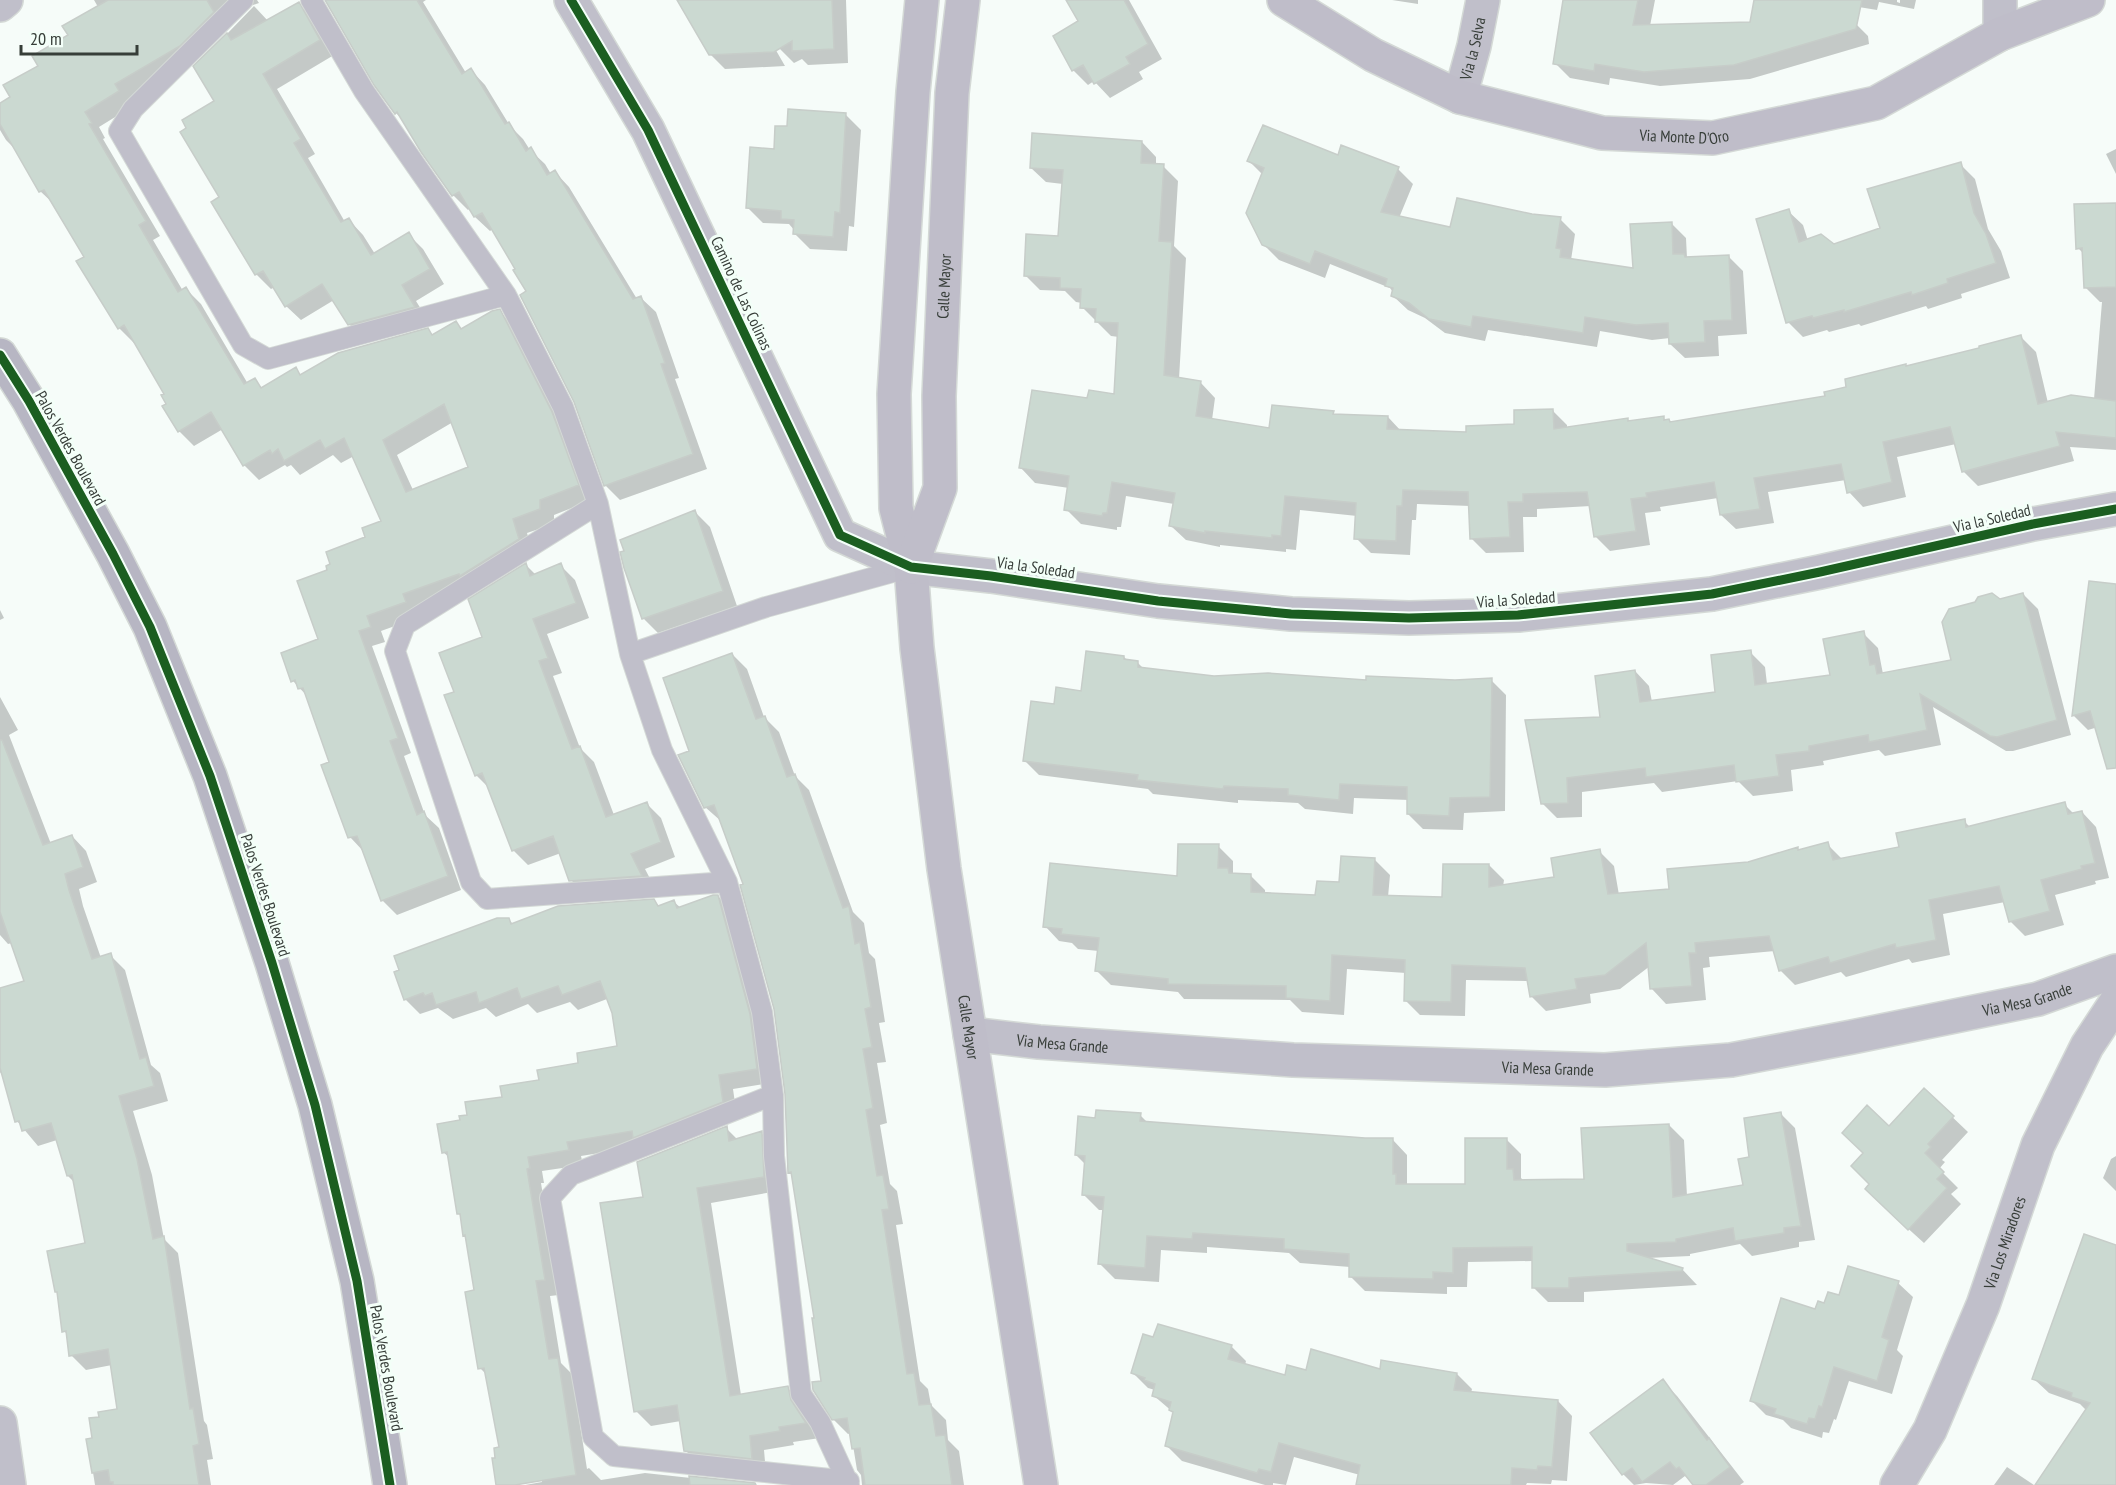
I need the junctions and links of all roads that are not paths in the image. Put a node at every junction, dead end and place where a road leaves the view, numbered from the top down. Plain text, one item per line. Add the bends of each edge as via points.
1 (6, 0) edge
2 (243, 0) edge
3 (312, 0) edge
4 (571, 0) edge
5 (922, 0) edge
6 (963, 0) edge
7 (1284, 0) edge
8 (1482, 0) edge
9 (2000, 0) edge
10 (2088, 0) edge
11 (0, 5) edge
12 (2000, 34) junction
13 (1460, 97) junction
14 (506, 295) junction
15 (0, 355) edge
16 (598, 504) junction
17 (2116, 509) edge
18 (912, 567) junction
19 (630, 654) junction
20 (727, 882) junction
21 (2116, 971) edge
22 (2116, 1002) edge
23 (970, 1034) junction
24 (773, 1095) junction
25 (0, 1424) edge
26 (849, 1483) edge
27 (9, 1485) edge
28 (390, 1485) edge
29 (1041, 1485) edge
30 (1897, 1485) edge

1 - 11 street
2 - 14 lane via 133,109 119,131 243,345 268,359
3 - 14 lane via 364,91
4 - 18 street, Camino de Las Colinas via 648,130 840,535
5 - 18 street, Calle Mayor via 894,394 896,508
6 - 18 street, Calle Mayor via 952,93 939,396 940,488
7 - 13 street, Via Monte D'Oro via 1373,55
8 - 13 street, Via la Selva
9 - 12 street
10 - 12 street, Via Monte D'Oro
12 - 13 street, Via Monte D'Oro via 1876,103 1713,138 1602,133
14 - 16 lane via 563,407
15 - 28 main road, Palos Verdes Boulevard via 150,627 210,776 315,1105 357,1281
16 - 19 lane
16 - 20 lane via 405,625 395,651 471,882 487,899
17 - 18 street, Via la Soledad via 1712,594 1518,615 1408,618 1291,614 1158,601
18 - 19 lane via 765,607
18 - 23 street, Calle Mayor via 928,746
19 - 20 lane via 662,750
20 - 24 lane via 762,1012
21 - 23 street, Via Mesa Grande via 2038,999 1852,1038 1731,1060 1605,1070 1293,1060
22 - 30 street, Via Los Miradores via 2087,1046 2038,1145 1983,1305 1930,1430
23 - 29 street, Calle Mayor
24 - 26 lane via 774,1156 801,1394 820,1422
24 - 26 lane via 571,1175 550,1198 593,1437 614,1456
25 - 27 street

